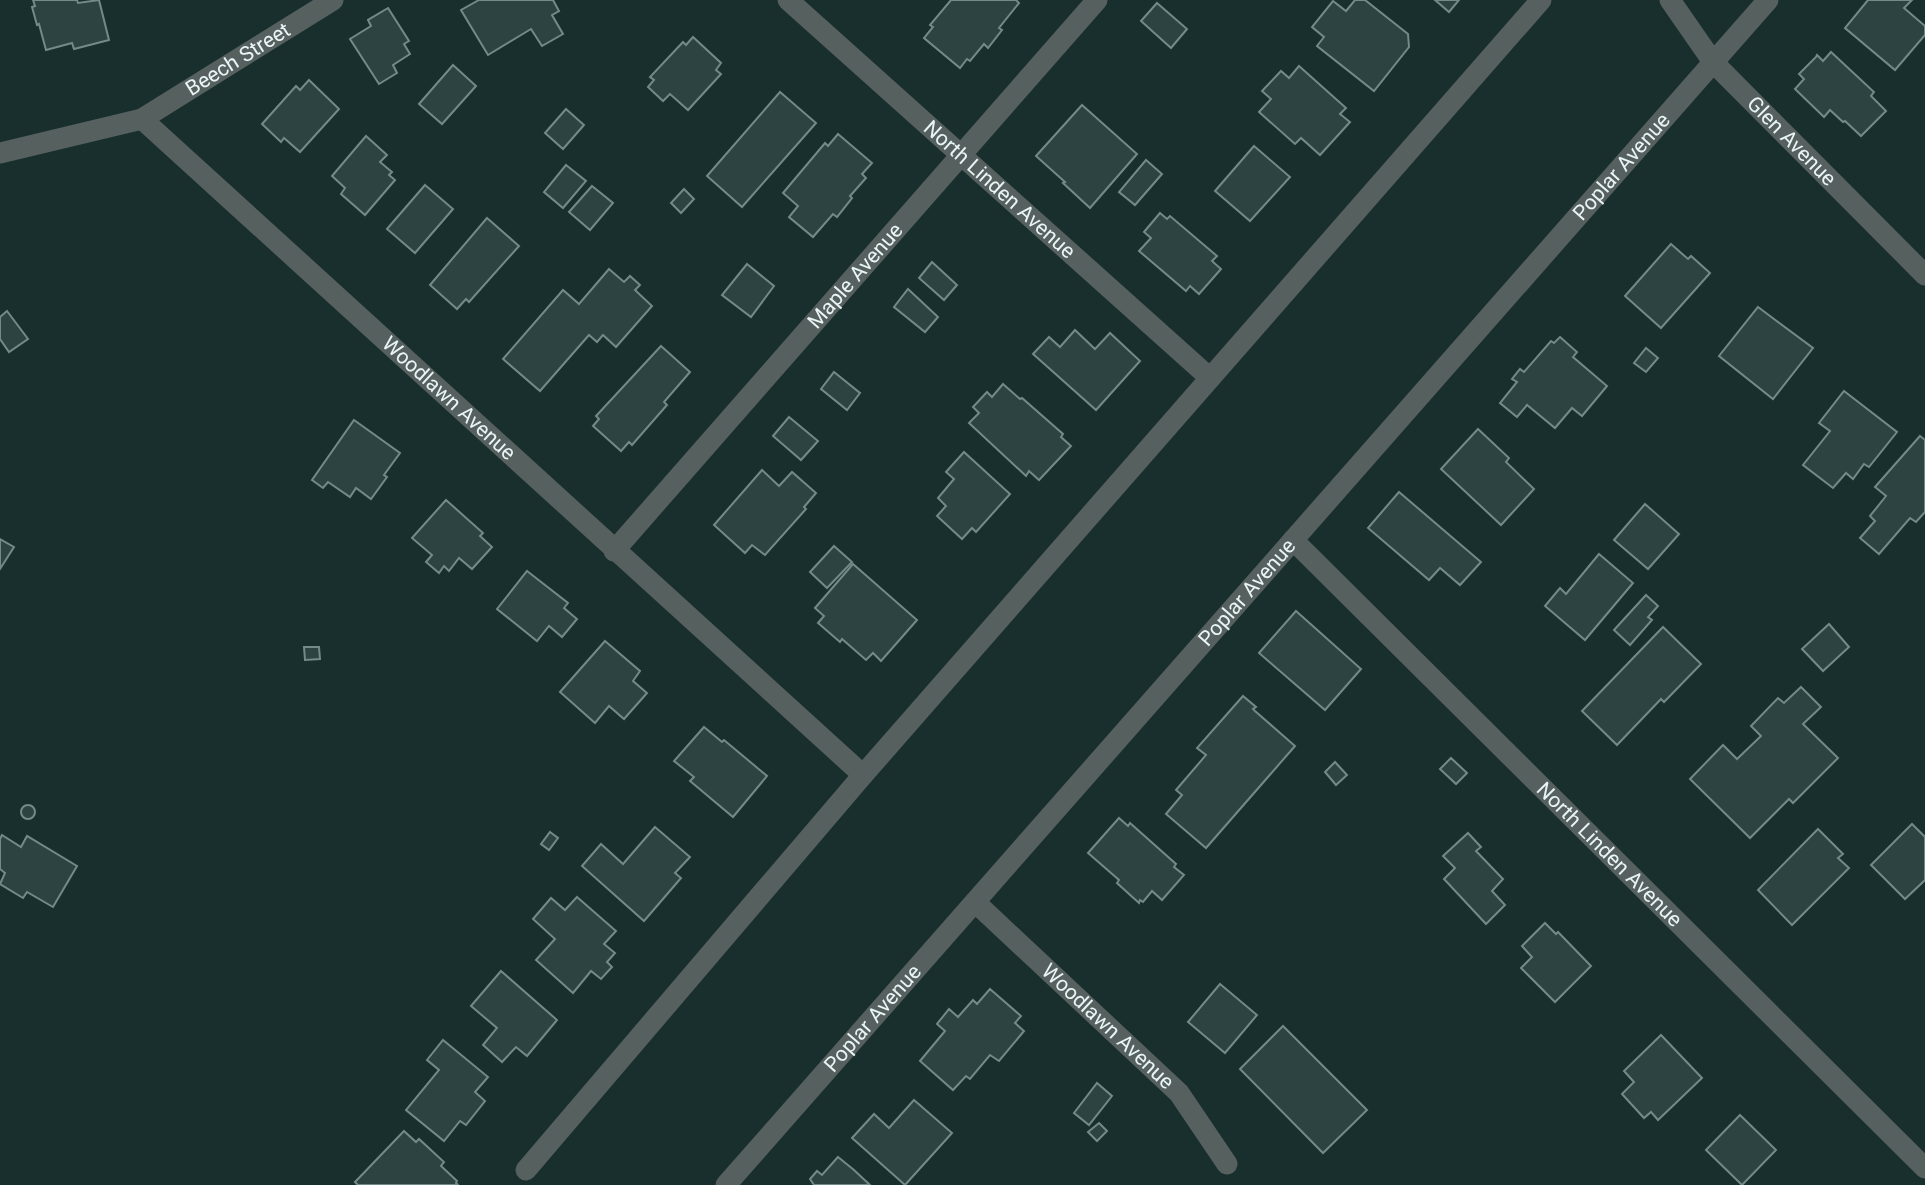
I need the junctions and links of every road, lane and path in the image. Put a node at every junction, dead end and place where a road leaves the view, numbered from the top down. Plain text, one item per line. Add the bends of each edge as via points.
1 (333, 0) edge
2 (788, 0) edge
3 (1097, 0) edge
4 (1541, 0) edge
5 (1670, 0) edge
6 (1768, 0) edge
7 (1713, 62) junction
8 (142, 119) junction
9 (0, 153) edge
10 (961, 155) junction
11 (1925, 275) edge
12 (1210, 378) junction
13 (1293, 540) junction
14 (614, 551) junction
15 (863, 775) junction
16 (975, 902) junction
17 (1227, 1164) dead end
18 (1925, 1168) edge
19 (526, 1170) dead end
20 (726, 1185) edge

1 - 8 street, Beech Street
2 - 10 street, North Linden Avenue
3 - 10 street, Maple Avenue
4 - 12 street
5 - 7 street, Glen Avenue
6 - 7 street, Poplar Avenue
7 - 11 street, Glen Avenue
7 - 13 street, Poplar Avenue
8 - 9 street
8 - 14 street, Woodlawn Avenue
10 - 12 street, North Linden Avenue
10 - 14 street, Maple Avenue
12 - 15 street
13 - 16 street, Poplar Avenue
13 - 18 street, North Linden Avenue
14 - 15 street, Woodlawn Avenue
15 - 19 street
16 - 17 street, Woodlawn Avenue via 1179,1093
16 - 20 street, Poplar Avenue

